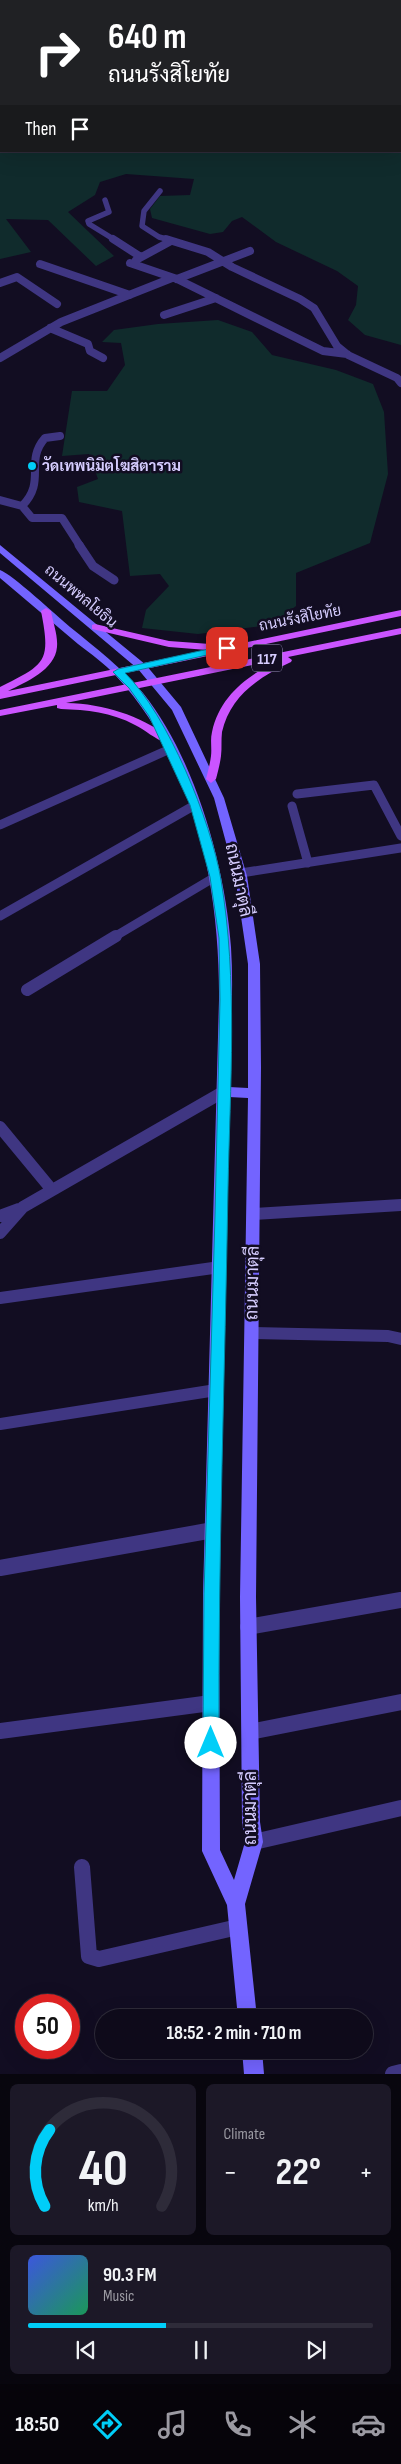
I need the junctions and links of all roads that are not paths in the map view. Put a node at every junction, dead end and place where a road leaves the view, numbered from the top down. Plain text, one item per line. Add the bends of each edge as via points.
1 (160, 191) dead end
2 (105, 200) dead end
3 (171, 241) junction
4 (250, 251) dead end
5 (141, 257) junction
6 (222, 261) junction
7 (40, 264) dead end
8 (174, 278) junction
9 (0, 283) edge
10 (130, 296) junction
11 (216, 298) junction
12 (57, 304) dead end
13 (164, 315) dead end
14 (50, 328) junction
15 (348, 354) junction
16 (0, 358) edge
17 (103, 358) dead end
18 (401, 382) edge
19 (60, 436) dead end
20 (0, 500) edge
21 (22, 506) junction
22 (0, 548) edge
23 (0, 573) edge
24 (114, 580) dead end
25 (46, 611) junction
26 (401, 613) edge
27 (95, 627) junction
28 (401, 631) edge
29 (227, 648) junction
30 (310, 649) junction
31 (142, 667) junction
32 (118, 672) junction
33 (155, 681) junction
34 (133, 686) junction
35 (0, 692) edge
36 (0, 696) edge
37 (30, 707) junction
38 (0, 713) edge
39 (168, 744) junction
40 (211, 779) junction
41 (297, 794) dead end
42 (195, 805) junction
43 (292, 806) dead end
44 (0, 824) edge
45 (401, 836) edge
46 (401, 848) edge
47 (308, 864) junction
48 (241, 873) junction
49 (215, 877) junction
50 (0, 916) edge
51 (27, 990) dead end
52 (223, 1092) junction
53 (254, 1093) junction
54 (0, 1127) edge
55 (52, 1190) junction
56 (401, 1205) edge
57 (23, 1207) junction
58 (253, 1214) junction
59 (0, 1216) edge
60 (0, 1233) edge
61 (220, 1267) junction
62 (0, 1298) edge
63 (251, 1332) junction
64 (401, 1339) edge
65 (216, 1390) junction
66 (0, 1424) edge
67 (213, 1530) junction
68 (0, 1568) edge
69 (401, 1600) edge
70 (248, 1627) junction
71 (401, 1702) edge
72 (211, 1704) junction
73 (0, 1731) edge
74 (250, 1732) junction
75 (401, 1808) edge
76 (254, 1842) junction
77 (82, 1867) dead end
78 (236, 1904) junction
79 (238, 1927) junction
80 (247, 2009) edge
81 (253, 2059) edge
82 (401, 2072) edge
83 (254, 2074) edge
84 (393, 2074) edge

1 - 3 street via 140,219 142,226
2 - 5 street via 109,212 90,218 89,224
3 - 5 street
3 - 6 street via 208,252
4 - 6 street
5 - 8 street via 130,263
6 - 8 street
6 - 15 street via 314,308 330,336
7 - 10 street
8 - 10 street
8 - 11 street
9 - 12 street via 17,277
10 - 14 street
11 - 13 street
11 - 15 street via 324,351
14 - 16 street
14 - 17 street via 88,344 90,351
15 - 18 street
19 - 21 street via 45,438 35,451 36,488 30,500
20 - 21 street
21 - 24 street via 28,515 36,519 62,518 76,534 92,566
22 - 27 main road, ถนนพหลโยธิน
23 - 25 main road, ถนนพหลโยธิน
25 - 32 main road, ถนนพหลโยธิน
25 - 35 main road via 50,654 28,678
26 - 29 main road, ถนนรังสิโยทัย / 117
27 - 29 main road via 169,644
27 - 31 main road, ถนนพหลโยธิน
28 - 30 main road, ถนนรังสิโยทัย / 117
29 - 31 main road, ถนนรังสิโยทัย / 117
30 - 33 main road, ถนนรังสิโยทัย / 117
30 - 40 main road via 271,667 234,693 217,732
31 - 32 main road, ถนนรังสิโยทัย / 117
31 - 33 main road, ถนนพหลโยธิน
32 - 34 main road, ถนนพหลโยธิน
32 - 36 main road, ถนนรังสิโยทัย / 117
33 - 34 main road, ถนนรังสิโยทัย / 117
33 - 40 main road, ถนนมาตุลี via 177,709
34 - 37 main road, ถนนรังสิโยทัย / 117
34 - 39 main road, ถนนมาตุลี
37 - 38 main road, ถนนรังสิโยทัย / 117
37 - 39 main road via 116,711 144,725
39 - 42 main road, ถนนมาตุลี
39 - 44 street
40 - 48 main road, ถนนมาตุลี
41 - 45 street via 374,785
42 - 49 main road, ถนนมาตุลี
42 - 50 street
43 - 47 street
46 - 47 street
47 - 48 street
48 - 53 main road, ถนนมาตุลี via 254,964
49 - 51 street
49 - 52 main road, ถนนมาตุลี via 224,938
52 - 53 main road
52 - 55 street
52 - 61 main road, ถนนมาตุลี
53 - 58 main road, ถนนมาตุลี
54 - 55 street
55 - 57 street
56 - 58 street
57 - 59 street
57 - 60 street
58 - 63 main road, ถนนมาตุลี
61 - 62 street
61 - 65 main road, ถนนมาตุลี
63 - 64 street
63 - 70 main road, ถนนมาตุลี
65 - 66 street
65 - 67 main road, ถนนมาตุลี
67 - 68 street
67 - 72 main road, ถนนมาตุลี
69 - 70 street
70 - 74 main road, ถนนมาตุลี
71 - 74 street
72 - 73 street
72 - 78 main road, ถนนมาตุลี via 211,1851
74 - 76 main road, ถนนมาตุลี
75 - 76 street
76 - 78 main road, ถนนมาตุลี
77 - 79 street via 89,1956 99,1959
78 - 79 main road, ถนนมาตุลี
79 - 80 main road, ถนนมาตุลี
81 - 83 main road
82 - 84 street

